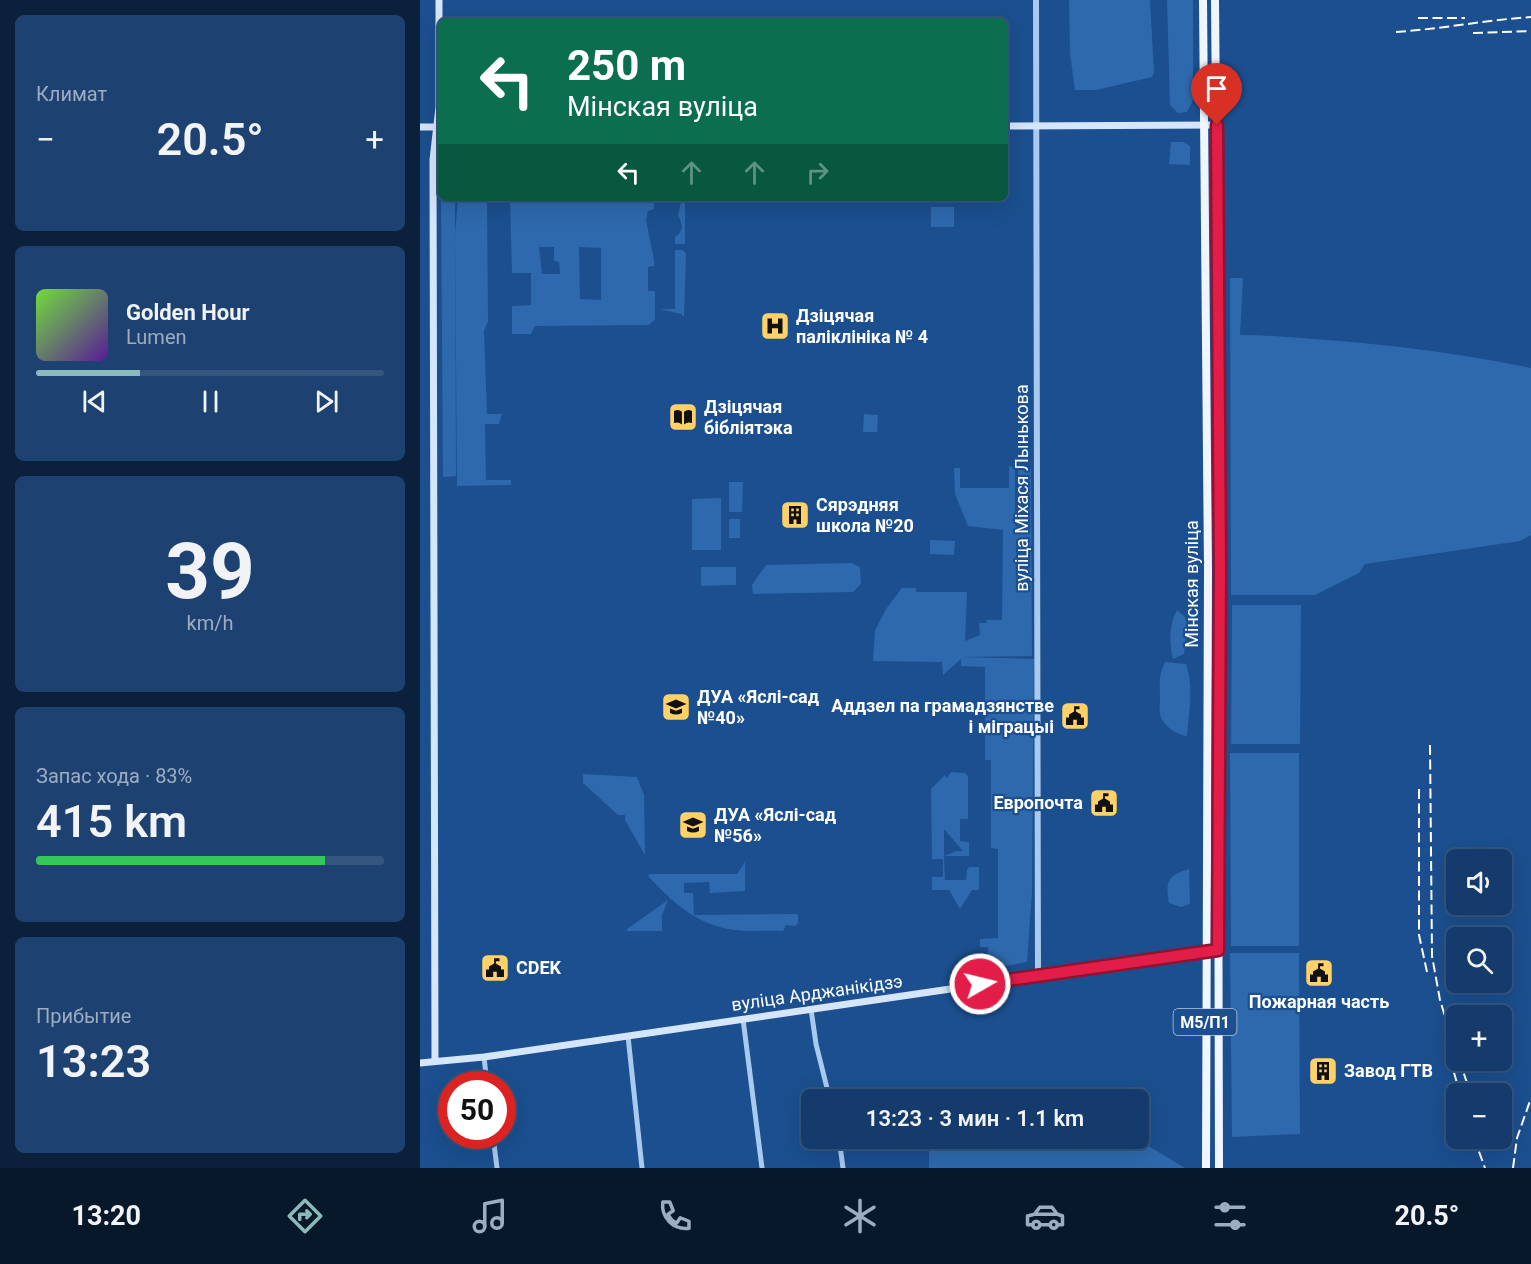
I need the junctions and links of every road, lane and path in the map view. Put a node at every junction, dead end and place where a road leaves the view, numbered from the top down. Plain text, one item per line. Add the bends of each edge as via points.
1 (439, 0) edge
2 (1036, 0) edge
3 (1203, 0) edge
4 (1215, 0) edge
5 (439, 18) edge
6 (1204, 125) junction
7 (1217, 125) junction
8 (1008, 126) edge
9 (1036, 126) junction
10 (420, 127) edge
11 (438, 127) edge
12 (438, 132) edge
13 (1206, 272) junction
14 (1219, 272) junction
15 (1219, 652) junction
16 (1207, 654) junction
17 (1218, 950) junction
18 (1205, 952) junction
19 (1038, 975) junction
20 (811, 1009) junction
21 (743, 1019) junction
22 (628, 1036) junction
23 (484, 1057) junction
24 (435, 1061) junction
25 (420, 1063) edge
26 (486, 1071) edge
27 (827, 1089) edge
28 (495, 1149) edge
29 (840, 1149) edge
30 (497, 1168) edge
31 (642, 1168) edge
32 (762, 1168) edge
33 (843, 1168) edge
34 (1206, 1168) edge
35 (1219, 1168) edge

1 - 5 main road
2 - 9 street, вуліца Міхася Лынькова
3 - 6 main road, Мінская вуліца / М5/П1
4 - 7 main road, Мінская вуліца / М5/П1
6 - 7 main road
6 - 9 main road
6 - 13 main road, Мінская вуліца / М5/П1
7 - 14 main road, Мінская вуліца / М5/П1
8 - 9 main road
9 - 19 street, вуліца Міхася Лынькова
10 - 11 main road
12 - 24 main road via 433,160 432,371
13 - 14 main road
13 - 16 main road, Мінская вуліца / М5/П1
14 - 15 main road, Мінская вуліца / М5/П1
15 - 16 main road via 1211,649
15 - 17 main road, Мінская вуліца / М5/П1
16 - 18 main road, Мінская вуліца / М5/П1
17 - 18 main road, вуліца Арджанікідзэ
17 - 35 main road, Мінская вуліца / М5/П1
18 - 19 main road, вуліца Арджанікідзэ
18 - 34 main road, Мінская вуліца / М5/П1
19 - 20 main road, вуліца Арджанікідзэ
20 - 21 main road, вуліца Арджанікідзэ
20 - 27 street
21 - 22 main road, вуліца Арджанікідзэ
21 - 32 street
22 - 23 main road, вуліца Арджанікідзэ
22 - 31 street
23 - 24 main road, вуліца Арджанікідзэ
23 - 26 street
24 - 25 main road, вуліца Арджанікідзэ
28 - 30 street
29 - 33 street

